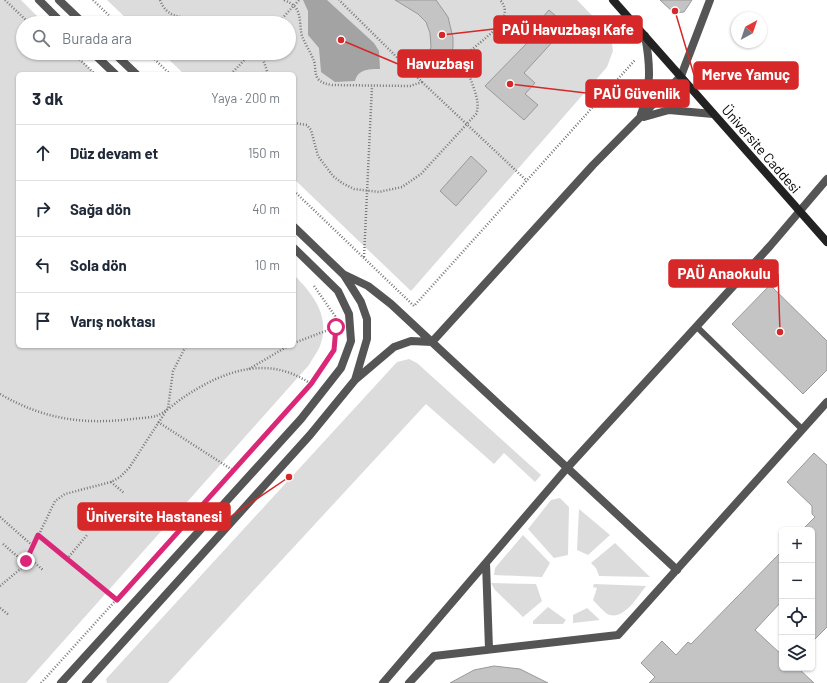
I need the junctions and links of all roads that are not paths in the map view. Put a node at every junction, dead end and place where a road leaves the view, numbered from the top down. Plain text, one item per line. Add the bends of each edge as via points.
1 (39, 0) edge
2 (59, 0) edge
3 (613, 0) edge
4 (710, 0) edge
5 (55, 16) edge
6 (76, 16) edge
7 (645, 36) junction
8 (100, 60) edge
9 (121, 60) edge
10 (113, 72) edge
11 (134, 72) edge
12 (681, 76) junction
13 (714, 114) junction
14 (639, 119) junction
15 (827, 179) edge
16 (799, 213) junction
17 (296, 229) edge
18 (827, 242) edge
19 (296, 250) edge
20 (343, 274) dead end
21 (697, 326) junction
22 (432, 342) junction
23 (355, 380) junction
24 (827, 402) edge
25 (802, 429) junction
26 (567, 468) junction
27 (486, 563) junction
28 (677, 570) junction
29 (489, 649) junction
30 (61, 683) edge
31 (86, 683) edge
32 (383, 683) edge
33 (409, 683) edge

1 - 5 street
2 - 6 street
3 - 7 main road, Üniversite Caddesi
4 - 12 street
7 - 12 main road, Üniversite Caddesi
7 - 14 street via 649,84
8 - 10 street
9 - 11 street
12 - 13 main road, Üniversite Caddesi
12 - 14 street
13 - 14 street via 669,110
13 - 16 main road, Üniversite Caddesi
14 - 22 street
15 - 16 street
16 - 18 main road, Üniversite Caddesi
16 - 21 street
17 - 23 street via 344,275 361,302 367,319 367,339
19 - 30 street via 338,291 350,314 351,341 341,368 300,419
20 - 22 street via 368,286
21 - 25 lane
21 - 26 street
22 - 23 street via 411,341 394,347
22 - 26 street
23 - 31 street via 310,435
24 - 25 street
25 - 28 street
26 - 27 street
26 - 28 street
27 - 29 street
27 - 32 street
28 - 29 street via 618,635
29 - 33 street via 434,656

